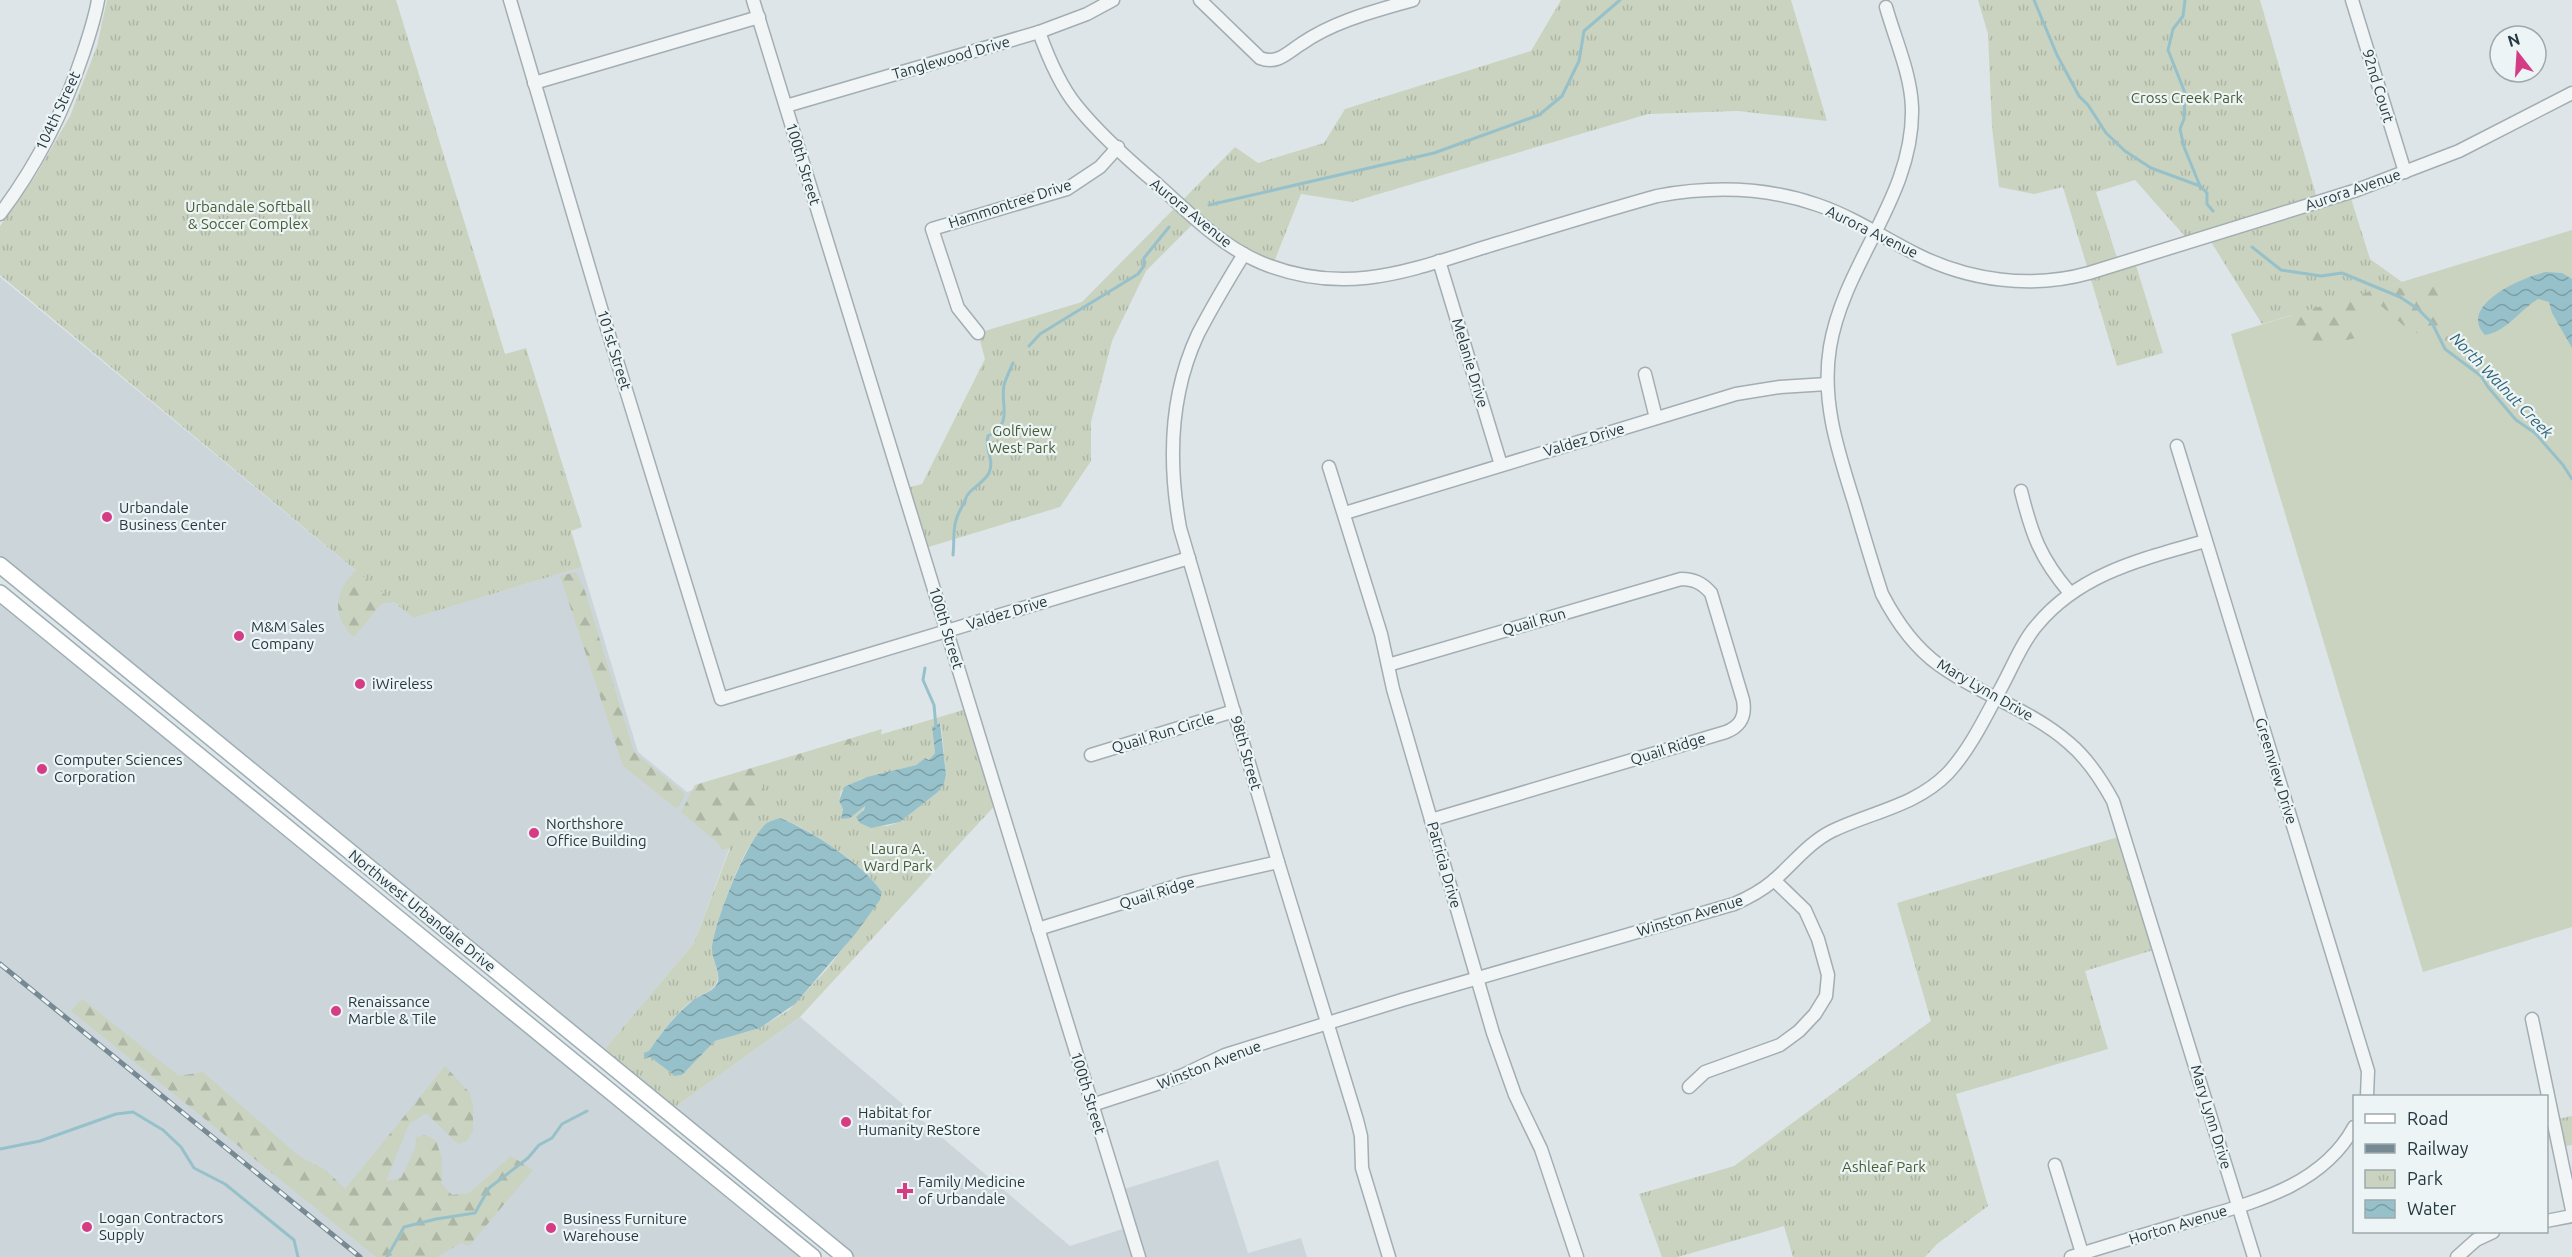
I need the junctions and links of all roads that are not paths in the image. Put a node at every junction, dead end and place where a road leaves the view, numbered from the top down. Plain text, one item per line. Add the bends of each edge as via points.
1 (98, 0) edge
2 (510, 0) edge
3 (753, 0) edge
4 (1113, 0) edge
5 (1200, 0) edge
6 (1413, 0) edge
7 (2352, 0) edge
8 (1886, 7) dead end
9 (759, 17) junction
10 (1039, 32) junction
11 (534, 83) junction
12 (2572, 93) edge
13 (786, 106) junction
14 (1118, 147) junction
15 (2404, 172) junction
16 (0, 213) edge
17 (1874, 231) junction
18 (1244, 254) junction
19 (1439, 261) junction
20 (978, 333) dead end
21 (1645, 374) dead end
22 (1827, 384) junction
23 (1656, 418) junction
24 (2177, 446) dead end
25 (1502, 465) junction
26 (1329, 467) dead end
27 (2021, 491) dead end
28 (1345, 513) junction
29 (2205, 541) junction
30 (1189, 558) junction
31 (0, 565) edge
32 (1681, 579) joint
33 (0, 593) edge
34 (2070, 593) junction
35 (947, 632) junction
36 (1388, 665) junction
37 (1996, 697) junction
38 (721, 699) joint
39 (1234, 711) junction
40 (1091, 755) dead end
41 (1431, 820) junction
42 (1278, 862) junction
43 (1774, 880) junction
44 (1038, 929) junction
45 (1477, 979) junction
46 (2532, 1020) dead end
47 (1328, 1023) junction
48 (1689, 1088) dead end
49 (2367, 1095) edge
50 (2548, 1095) edge
51 (2548, 1096) edge
52 (1092, 1106) junction
53 (2353, 1129) edge
54 (2055, 1165) dead end
55 (2239, 1206) junction
56 (2572, 1210) edge
57 (2572, 1216) edge
58 (2548, 1221) edge
59 (2491, 1233) edge
60 (2077, 1255) edge
61 (813, 1257) edge
62 (845, 1257) edge
63 (1139, 1257) edge
64 (1389, 1257) edge
65 (1577, 1257) edge
66 (2254, 1257) edge
67 (2457, 1257) edge

1 - 16 street, 104th Street via 61,112 29,171
2 - 11 street, 101st Street
3 - 9 street, 100th Street
4 - 10 street, Tanglewood Drive
5 - 6 street via 1260,58 1270,61 1337,25
7 - 15 street, 92nd Court
8 - 17 street, Mary Lynn Drive via 1907,78 1911,133 1901,179
9 - 11 street
9 - 13 street, 100th Street
10 - 13 street, Tanglewood Drive
10 - 14 street, Aurora Avenue via 1075,104
11 - 38 street, 101st Street
12 - 15 street, Aurora Avenue via 2468,147
13 - 35 street, 100th Street
14 - 18 street, Aurora Avenue via 1221,240
14 - 20 street, Hammontree Drive via 1095,172 1067,189 932,229 958,308
15 - 17 street, Aurora Avenue via 2077,277 2036,281 1986,278 1922,257
17 - 19 street, Aurora Avenue via 1790,197 1730,189 1683,191 1629,203
17 - 22 street, Mary Lynn Drive via 1834,325
18 - 19 street, Aurora Avenue via 1282,270 1350,280 1395,274
18 - 30 street, 98th Street via 1198,336 1178,392 1171,451 1173,484
19 - 25 street, Melanie Drive
21 - 23 street
22 - 23 street, Valdez Drive via 1736,394
22 - 37 street, Mary Lynn Drive via 1835,442 1890,610 1911,640 1938,665
23 - 25 street, Valdez Drive
24 - 29 street, Greenview Drive
25 - 28 street, Valdez Drive
26 - 28 street, Patricia Drive
27 - 34 street via 2043,557
28 - 36 street, Patricia Drive
29 - 34 street, Winston Avenue via 2107,572
29 - 49 street, Greenview Drive via 2368,1071
30 - 35 street, Valdez Drive
30 - 39 street, 98th Street
31 - 62 main road, Northwest Urbandale Drive
32 - 36 street, Quail Run
32 - 41 street, Quail Ridge via 1697,581 1711,593 1745,709 1735,728
33 - 61 main road, Northwest Urbandale Drive
34 - 37 street, Winston Avenue via 2036,626
35 - 38 street, Valdez Drive
35 - 44 street, 100th Street
36 - 41 street, Patricia Drive
37 - 43 street, Winston Avenue via 1966,751 1947,774 1904,803 1831,832 1807,848
37 - 55 street, Mary Lynn Drive via 2070,743 2095,770 2113,801
39 - 40 street, Quail Run Circle
39 - 42 street, 98th Street
41 - 45 street, Patricia Drive
42 - 44 street, Quail Ridge via 1186,884
42 - 47 street, 98th Street
43 - 45 street, Winston Avenue via 1754,896 1734,904
43 - 48 street via 1804,910 1818,939 1828,975 1826,996 1815,1014 1780,1045 1705,1072
44 - 52 street, 100th Street
45 - 47 street, Winston Avenue
45 - 65 street, Patricia Drive via 1515,1095 1541,1149
46 - 50 street
47 - 52 street, Winston Avenue via 1225,1055 1181,1076
47 - 64 street, 98th Street via 1358,1120 1362,1168
51 - 56 street
52 - 63 street, 100th Street
53 - 55 street, Horton Avenue via 2333,1156 2310,1176 2265,1199
54 - 60 street
55 - 60 street, Horton Avenue
55 - 66 street, Mary Lynn Drive
57 - 58 street
59 - 67 street

